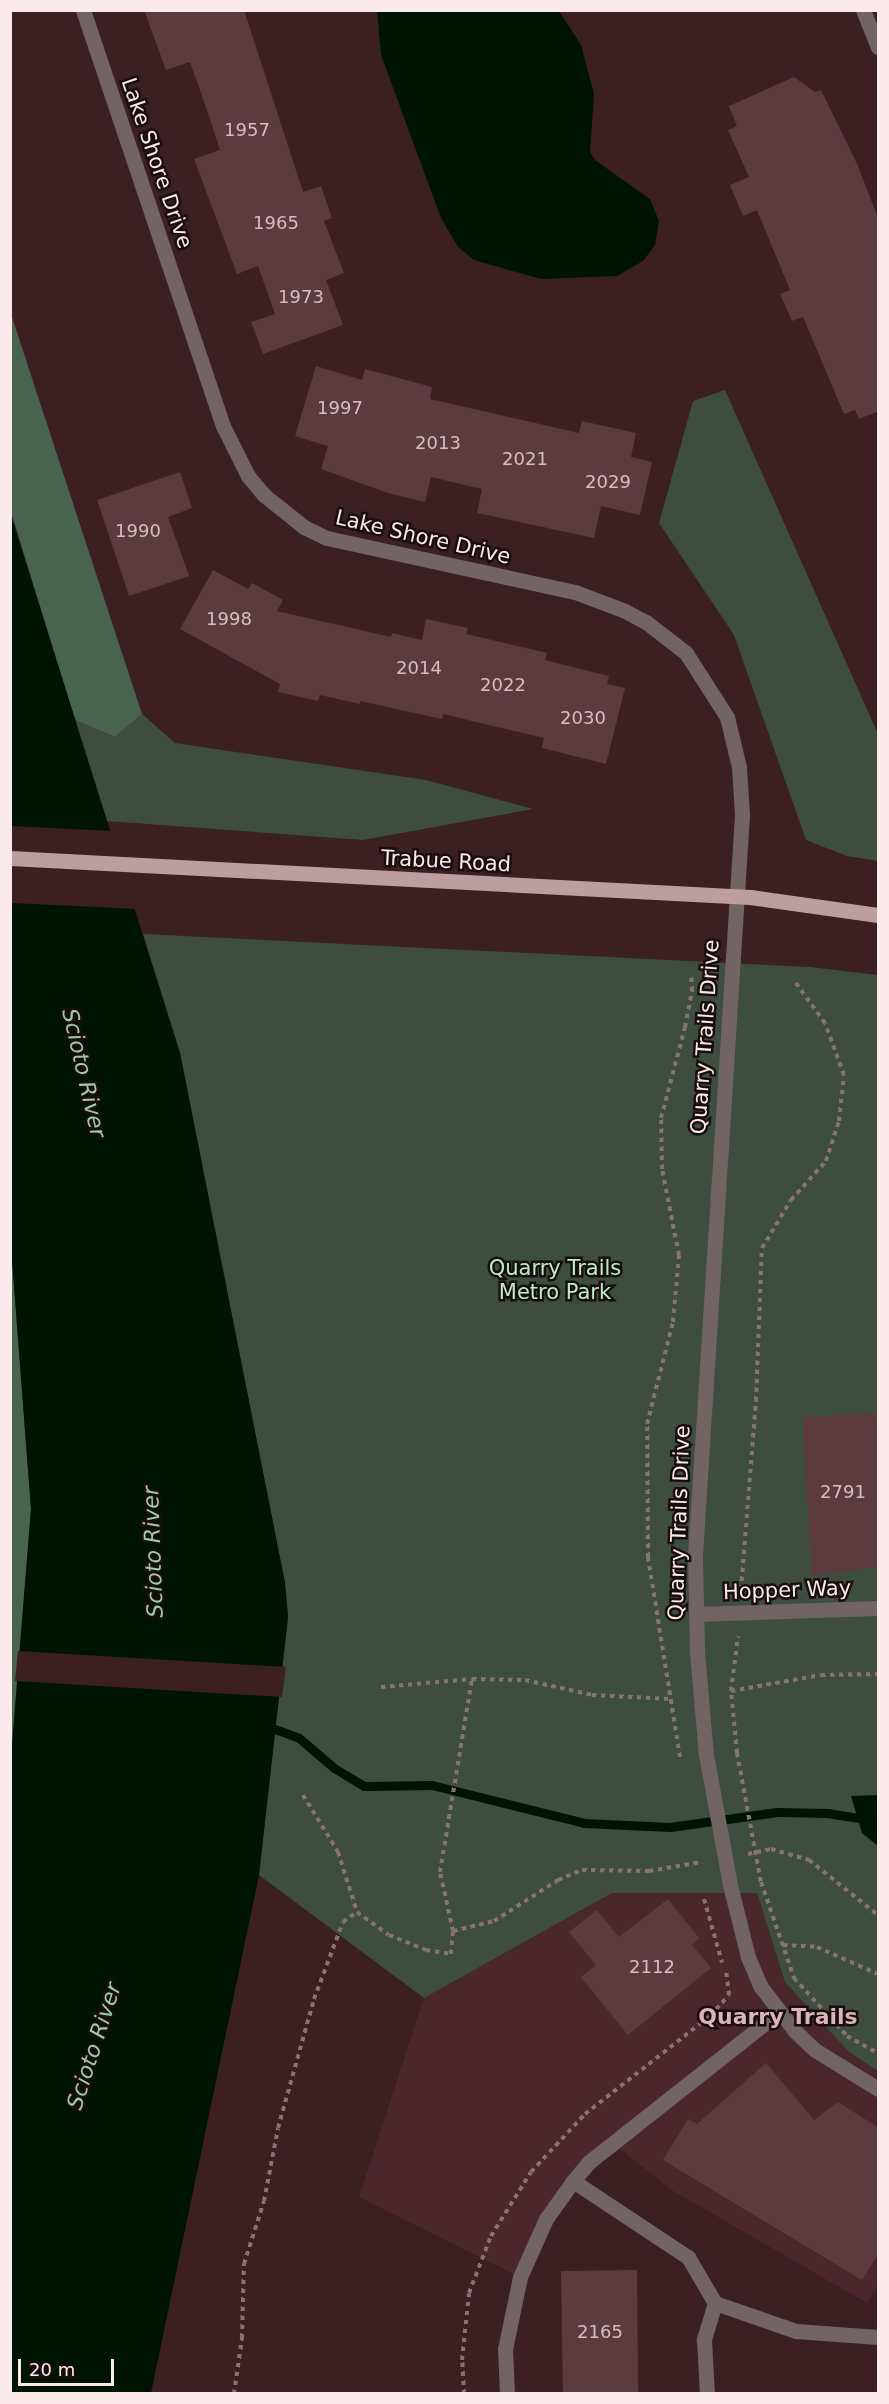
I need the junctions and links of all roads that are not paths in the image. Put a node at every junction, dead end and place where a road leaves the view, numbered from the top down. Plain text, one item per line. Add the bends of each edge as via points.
1 (83, 10) edge
2 (863, 10) edge
3 (879, 47) edge
4 (10, 858) edge
5 (736, 897) junction
6 (879, 915) edge
7 (879, 1608) edge
8 (696, 1614) junction
9 (779, 2012) junction
10 (879, 2089) edge
11 (573, 2181) junction
12 (715, 2303) junction
13 (879, 2337) edge
14 (507, 2394) edge
15 (707, 2394) edge

1 - 5 street, Lake Shore Drive via 223,426 248,476 282,511 327,538 575,592 646,622 686,653 716,695 735,743 742,815
2 - 3 street
4 - 5 main road, Trabue Road
5 - 6 main road, Trabue Road
5 - 8 street, Quarry Trails Drive via 698,1510
7 - 8 street, Hopper Way
8 - 9 street, Quarry Trails Drive, bridge via 706,1755 730,1885 748,1957 761,1987
9 - 10 street, Quarry Trails Drive via 816,2049
9 - 11 street via 589,2162
11 - 12 street via 688,2257
11 - 14 street via 546,2219 520,2277 505,2349
12 - 13 street via 796,2331
12 - 15 street via 704,2340

